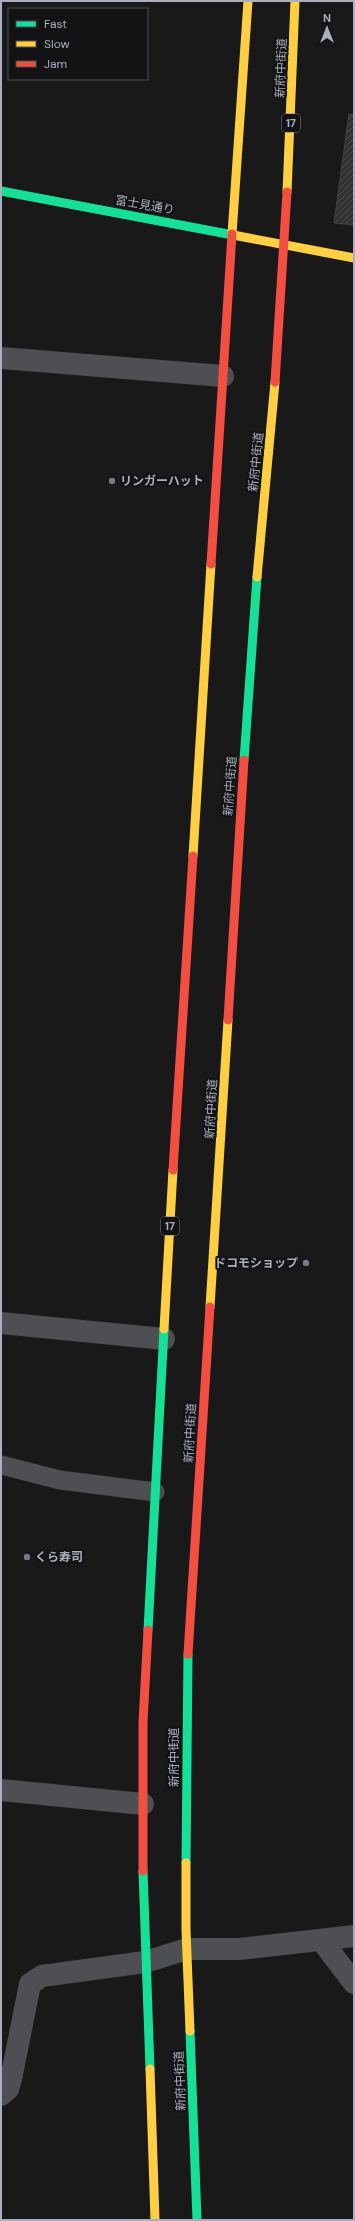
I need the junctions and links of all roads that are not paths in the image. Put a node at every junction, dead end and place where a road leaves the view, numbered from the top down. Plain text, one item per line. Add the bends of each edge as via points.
1 (248, 1) edge
2 (295, 1) edge
3 (1, 191) edge
4 (232, 233) junction
5 (285, 244) junction
6 (354, 258) edge
7 (1, 358) edge
8 (223, 376) junction
9 (1, 1323) edge
10 (164, 1339) junction
11 (1, 1465) edge
12 (154, 1492) junction
13 (1, 1790) edge
14 (143, 1804) junction
15 (354, 1936) edge
16 (322, 1941) junction
17 (187, 1949) junction
18 (145, 1962) junction
19 (354, 1983) edge
20 (1, 2095) edge
21 (155, 2220) edge
22 (197, 2220) edge

1 - 4 main road, 17
2 - 5 main road, 新府中街道 / 17
3 - 4 main road, 富士見通り
4 - 5 main road, 富士見通り
4 - 8 main road, 17
5 - 6 main road, 富士見通り
5 - 17 main road, 新府中街道 / 17 via 243,768 187,1675
7 - 8 street
8 - 10 main road, 17
9 - 10 street
10 - 12 main road, 17
11 - 12 lane via 66,1481
12 - 14 main road, 17 via 143,1722
13 - 14 street
14 - 18 main road, 17
15 - 16 street
16 - 17 street via 240,1949
16 - 19 street
17 - 18 street
17 - 22 main road, 新府中街道 / 17
18 - 20 street via 42,1976 30,1984 12,2079 8,2089
18 - 21 main road, 17

